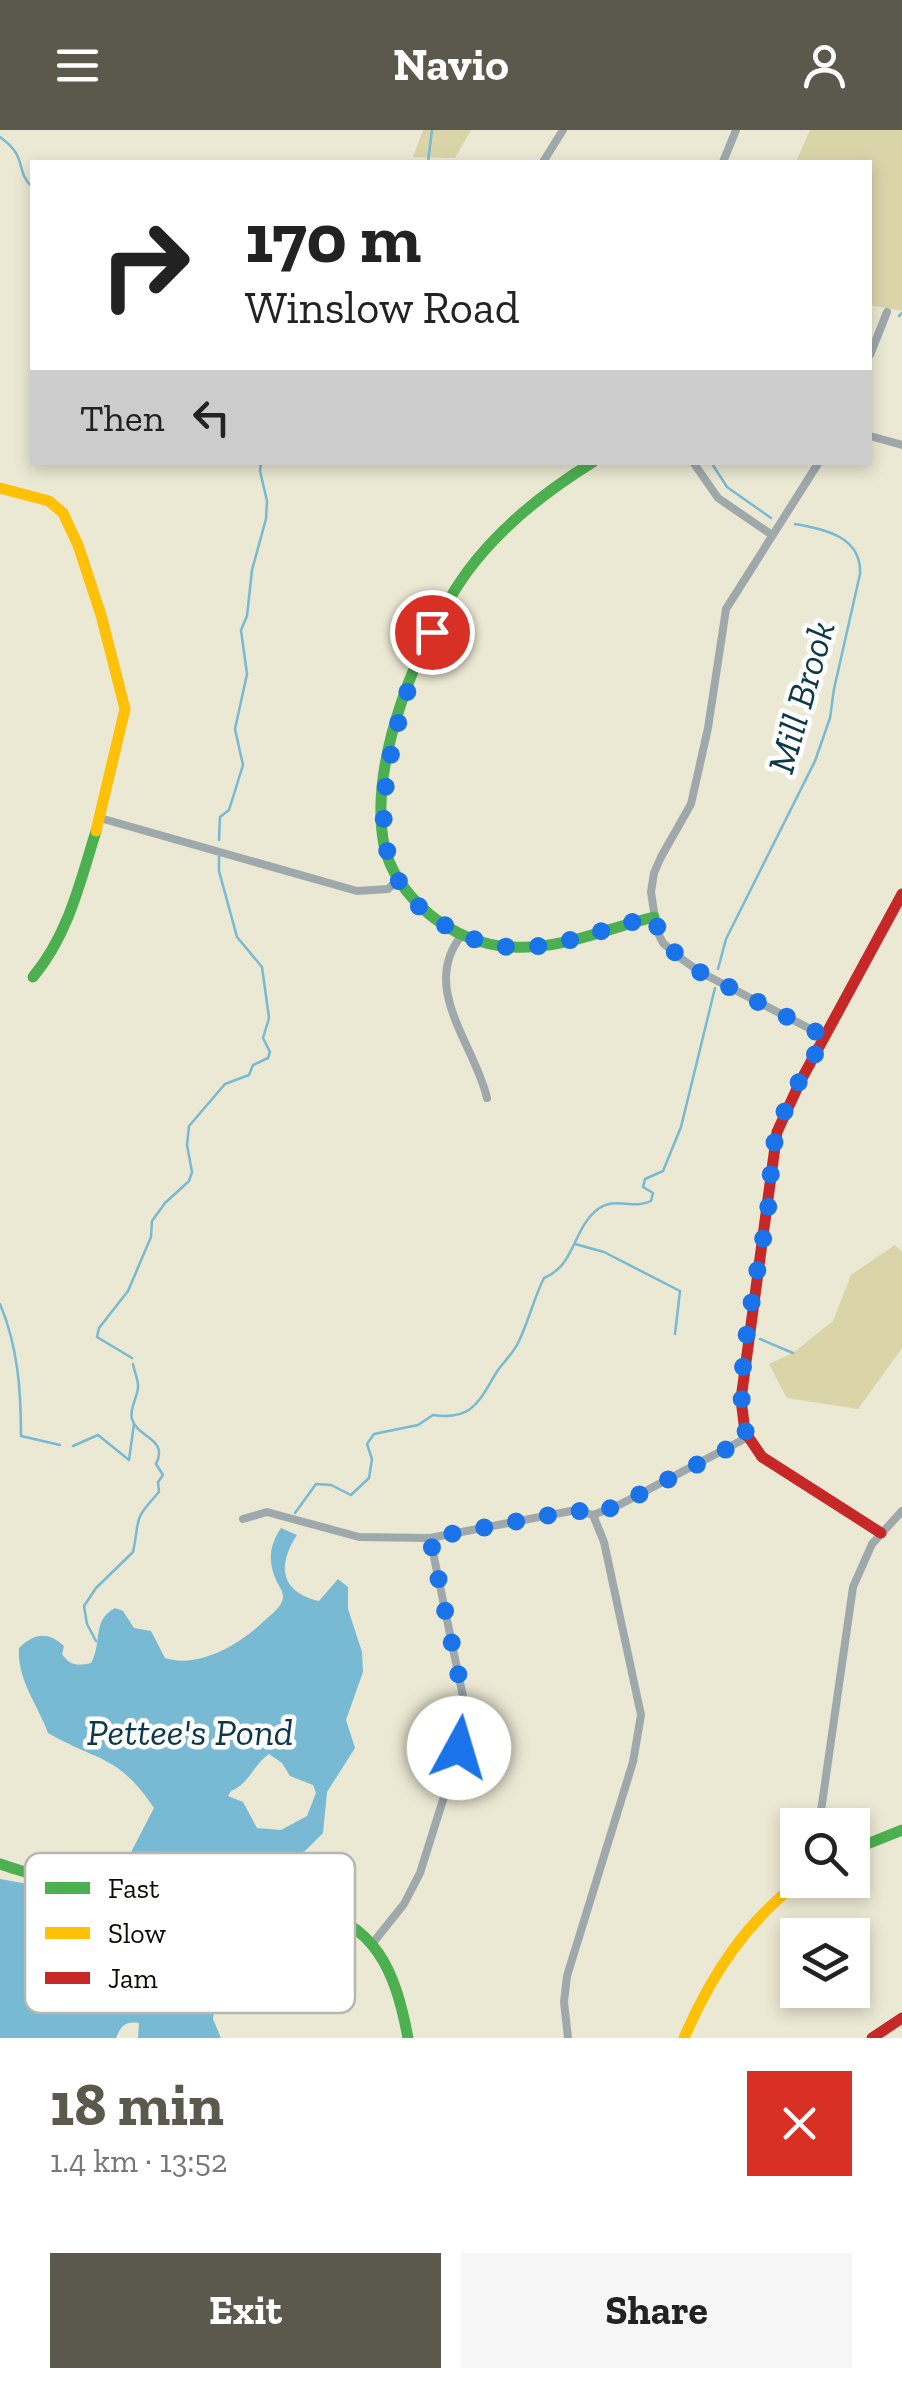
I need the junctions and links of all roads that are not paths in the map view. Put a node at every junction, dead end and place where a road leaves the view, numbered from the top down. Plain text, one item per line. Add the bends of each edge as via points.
1 (563, 130) edge
2 (736, 130) edge
3 (544, 160) edge
4 (725, 160) edge
5 (887, 312) dead end
6 (872, 350) edge
7 (872, 437) edge
8 (902, 445) edge
9 (590, 465) edge
10 (695, 465) edge
11 (817, 465) edge
12 (0, 488) edge
13 (772, 535) junction
14 (100, 818) junction
15 (398, 880) junction
16 (902, 894) edge
17 (654, 917) junction
18 (462, 935) junction
19 (33, 977) dead end
20 (826, 1037) junction
21 (488, 1098) dead end
22 (748, 1438) junction
23 (902, 1511) edge
24 (593, 1515) junction
25 (243, 1519) dead end
26 (881, 1532) junction
27 (430, 1538) junction
28 (821, 1808) edge
29 (902, 1830) edge
30 (870, 1843) edge
31 (0, 1864) edge
32 (25, 1873) edge
33 (780, 1897) edge
34 (355, 1930) edge
35 (372, 1944) junction
36 (902, 2018) edge
37 (408, 2038) edge
38 (568, 2038) edge
39 (684, 2038) edge
40 (872, 2038) edge

1 - 3 street
2 - 4 street
5 - 6 street
7 - 8 street
9 - 15 street via 490,545 446,604 417,662 399,714 383,802 384,843
10 - 13 street via 718,498
11 - 13 street
12 - 14 street via 49,502 63,513 101,614 125,708
13 - 17 street via 726,608 691,804 654,873
14 - 15 street via 357,891 388,889
14 - 19 street via 68,920
15 - 18 street via 428,915
16 - 20 street
17 - 18 street via 541,946 490,944
17 - 20 street via 663,943 700,972
18 - 21 street via 444,974 452,1017
20 - 22 street via 774,1142 741,1398
22 - 24 street
22 - 26 street via 774,1466
23 - 26 street
24 - 27 street via 576,1510
24 - 38 street via 641,1726 567,1976
25 - 27 street via 267,1512 359,1537
26 - 28 street via 852,1587
27 - 35 street via 466,1711 420,1873
29 - 30 street
31 - 32 street
33 - 39 street via 720,1964
34 - 35 street
35 - 37 street via 394,1976
36 - 40 street

